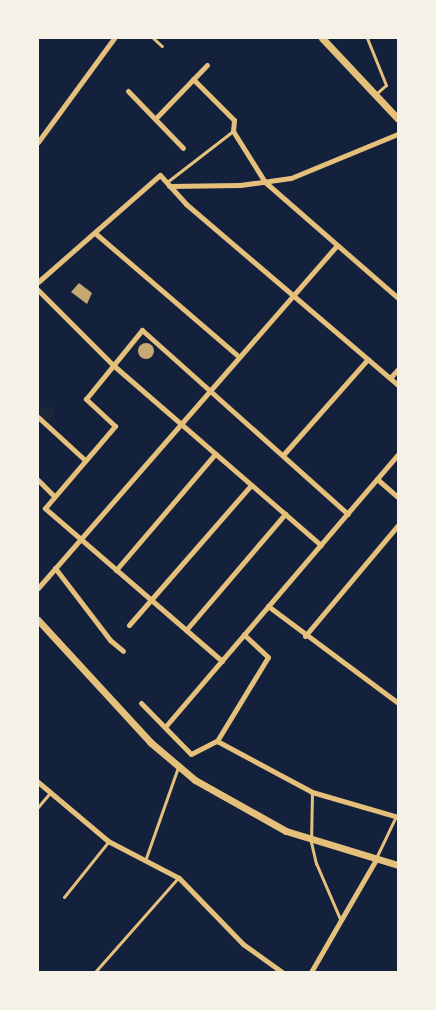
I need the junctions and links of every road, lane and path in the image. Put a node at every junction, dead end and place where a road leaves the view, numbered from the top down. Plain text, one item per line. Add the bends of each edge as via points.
1 (114, 38) edge
2 (154, 38) edge
3 (322, 38) edge
4 (367, 38) edge
5 (162, 46) dead end
6 (207, 65) dead end
7 (193, 79) junction
8 (128, 91) dead end
9 (376, 95) junction
10 (156, 119) junction
11 (398, 119) edge
12 (233, 131) junction
13 (398, 134) edge
14 (38, 142) edge
15 (183, 148) dead end
16 (265, 182) junction
17 (168, 184) junction
18 (95, 233) junction
19 (336, 246) junction
20 (38, 282) edge
21 (38, 290) edge
22 (292, 293) junction
23 (398, 298) edge
24 (237, 355) junction
25 (368, 359) junction
26 (113, 365) junction
27 (398, 369) edge
28 (390, 378) junction
29 (398, 386) edge
30 (208, 388) junction
31 (38, 418) edge
32 (178, 422) junction
33 (215, 454) junction
34 (398, 454) edge
35 (283, 455) junction
36 (85, 460) junction
37 (38, 480) edge
38 (377, 480) junction
39 (251, 485) junction
40 (54, 496) junction
41 (398, 497) edge
42 (285, 514) junction
43 (348, 514) junction
44 (398, 525) edge
45 (80, 538) junction
46 (321, 545) junction
47 (55, 568) junction
48 (116, 570) junction
49 (38, 588) edge
50 (151, 600) junction
51 (268, 606) junction
52 (38, 620) edge
53 (128, 625) dead end
54 (186, 630) junction
55 (244, 635) junction
56 (305, 636) junction
57 (123, 651) dead end
58 (222, 661) junction
59 (398, 696) edge
60 (396, 702) edge
61 (141, 703) dead end
62 (165, 727) junction
63 (217, 741) junction
64 (178, 767) junction
65 (38, 782) edge
66 (312, 792) junction
67 (49, 794) junction
68 (38, 807) edge
69 (397, 816) edge
70 (108, 841) junction
71 (311, 842) junction
72 (146, 858) junction
73 (375, 861) junction
74 (398, 865) edge
75 (179, 878) junction
76 (64, 897) dead end
77 (341, 921) junction
78 (95, 972) edge
79 (282, 972) edge
80 (311, 972) edge

1 - 14 street
2 - 5 lane
3 - 9 street
4 - 9 lane via 386,85
6 - 7 street
7 - 10 street
7 - 12 street via 234,120
8 - 10 street
9 - 11 street
10 - 15 street
12 - 16 street
12 - 17 lane
13 - 16 street via 308,174
16 - 17 street
16 - 19 street
17 - 18 street via 157,176
17 - 22 street
18 - 20 street
18 - 24 street
19 - 22 street
19 - 23 street
21 - 26 street
22 - 24 street
22 - 25 street
24 - 30 street
25 - 28 street
25 - 35 street
26 - 30 street via 142,330
26 - 32 street
26 - 36 street via 86,399 115,426
27 - 28 street
28 - 29 street
30 - 32 street
30 - 35 street
31 - 36 street
32 - 33 street
32 - 45 street
33 - 39 street
33 - 48 street
34 - 38 street
35 - 43 street
36 - 40 street
37 - 40 street
38 - 41 street
38 - 43 street
39 - 42 street
39 - 50 street
40 - 45 street via 45,508
42 - 46 street
42 - 54 street
43 - 46 street
44 - 56 street
45 - 47 street
45 - 48 street
46 - 51 street
47 - 49 street
47 - 57 street via 110,640
48 - 50 street
50 - 53 street
50 - 54 street
51 - 55 street
51 - 56 street
52 - 64 street via 103,694
54 - 58 street
55 - 58 street
55 - 63 street via 268,657
56 - 60 street
58 - 62 street
59 - 60 street
61 - 62 street
62 - 63 street via 192,754
63 - 66 street
64 - 71 street via 262,820
64 - 72 lane
65 - 67 street
66 - 69 street
66 - 71 lane
67 - 68 lane
67 - 70 street
69 - 73 lane
70 - 72 street
70 - 76 lane
71 - 73 street
71 - 77 lane
72 - 75 street
73 - 74 street
73 - 77 street
75 - 78 lane
75 - 79 street via 243,944
77 - 80 street

